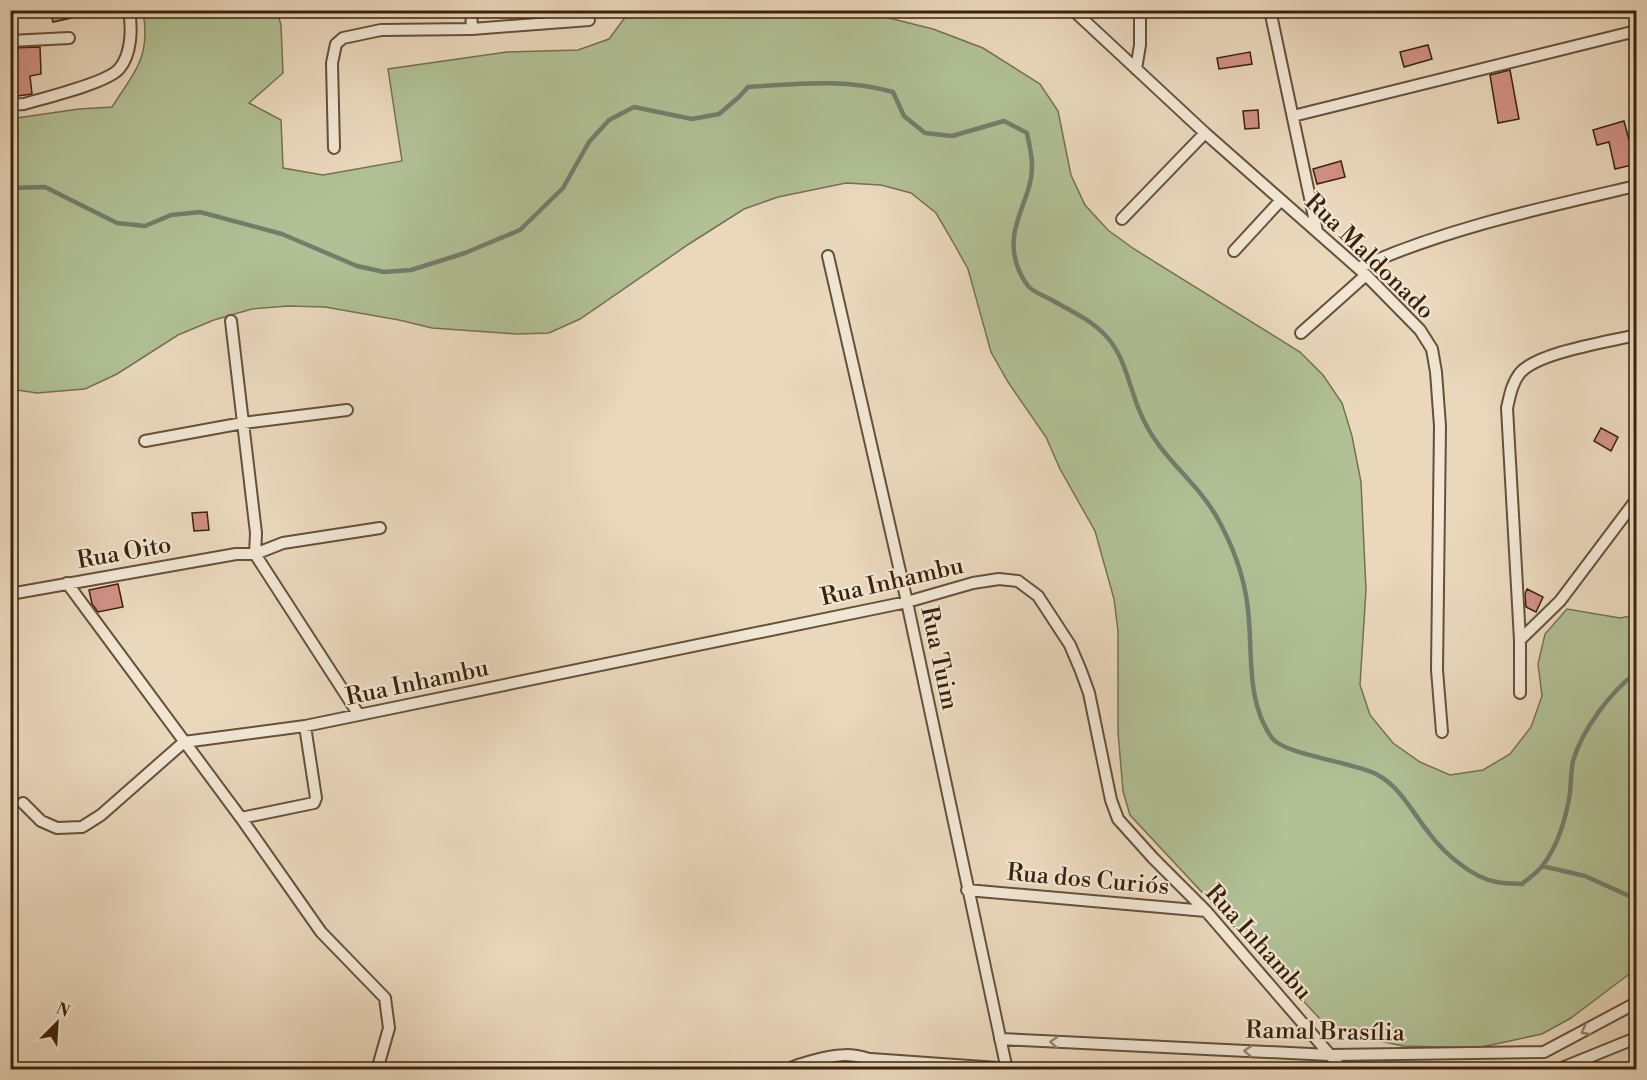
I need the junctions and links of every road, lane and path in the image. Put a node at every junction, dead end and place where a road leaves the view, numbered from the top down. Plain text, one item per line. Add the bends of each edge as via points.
1 (129, 10) edge
2 (471, 10) edge
3 (1073, 10) edge
4 (1140, 10) edge
5 (1270, 10) edge
6 (590, 20) dead end
7 (472, 29) junction
8 (1636, 30) edge
9 (69, 38) dead end
10 (10, 41) edge
11 (1136, 69) junction
12 (10, 105) edge
13 (1293, 116) junction
14 (1205, 133) junction
15 (334, 148) dead end
16 (1636, 186) edge
17 (1281, 200) junction
18 (1122, 219) dead end
19 (1317, 231) junction
20 (1233, 251) dead end
21 (828, 256) dead end
22 (1362, 271) junction
23 (231, 321) dead end
24 (1301, 333) dead end
25 (1636, 335) edge
26 (347, 410) dead end
27 (243, 423) junction
28 (145, 441) dead end
29 (1636, 500) edge
30 (380, 528) dead end
31 (250, 554) junction
32 (67, 583) junction
33 (10, 594) edge
34 (907, 602) junction
35 (1520, 640) junction
36 (1520, 693) dead end
37 (359, 715) junction
38 (305, 726) junction
39 (1442, 732) dead end
40 (183, 742) junction
41 (22, 803) dead end
42 (241, 818) junction
43 (967, 890) junction
44 (1206, 911) junction
45 (1636, 1003) edge
46 (1636, 1038) edge
47 (1000, 1039) junction
48 (1330, 1054) junction
49 (871, 1059) junction
50 (798, 1067) edge
51 (1007, 1069) edge
52 (377, 1070) edge
53 (786, 1070) edge
54 (891, 1070) edge
55 (1012, 1070) edge
56 (1343, 1070) edge
57 (1557, 1070) edge

1 - 12 street via 129,51 119,69 103,79
2 - 7 street
3 - 11 street, Rua Maldonado
4 - 11 street
5 - 13 street
6 - 7 street
7 - 15 street via 381,30 343,38 336,44 332,63
8 - 13 street
9 - 10 street
11 - 14 street, Rua Maldonado
13 - 19 street
14 - 17 street, Rua Maldonado
14 - 18 street
16 - 22 street via 1465,228 1413,245
17 - 19 street, Rua Maldonado
17 - 20 street
19 - 22 street, Rua Maldonado
21 - 34 street, Rua Tuim
22 - 24 street
22 - 39 street, Rua Maldonado via 1423,335 1432,349 1436,372 1440,426 1437,670
23 - 27 street
25 - 35 street via 1538,359 1516,379 1507,408
26 - 27 street
27 - 28 street
27 - 31 street via 256,533
29 - 35 street via 1574,584
30 - 31 street, Rua Oito via 283,543
31 - 32 street, Rua Oito
31 - 37 street
32 - 33 street, Rua Oito
32 - 40 street
34 - 37 street, Rua Inhambu
34 - 43 street, Rua Tuim
34 - 44 street, Rua Inhambu via 999,579 1018,581 1038,596 1070,645 1089,693 1118,819
35 - 36 street
37 - 38 street, Rua Inhambu
38 - 40 street, Rua Inhambu
38 - 42 street via 315,802
40 - 41 street via 101,815 82,827 57,828
40 - 42 street
42 - 52 street via 321,933 385,998 389,1028
43 - 44 street, Rua dos Curiós
43 - 47 street, Rua Tuim
44 - 48 street, Rua Inhambu
45 -> 48 street, Ramal Brasília via 1545,1052
46 - 57 street
48 -> 47 street, Ramal Brasília
47 - 51 street, Rua Tuim
48 - 56 street, Rua Inhambu
49 - 50 street via 834,1055
49 - 51 street
49 - 54 street
50 - 53 street
51 - 55 street

